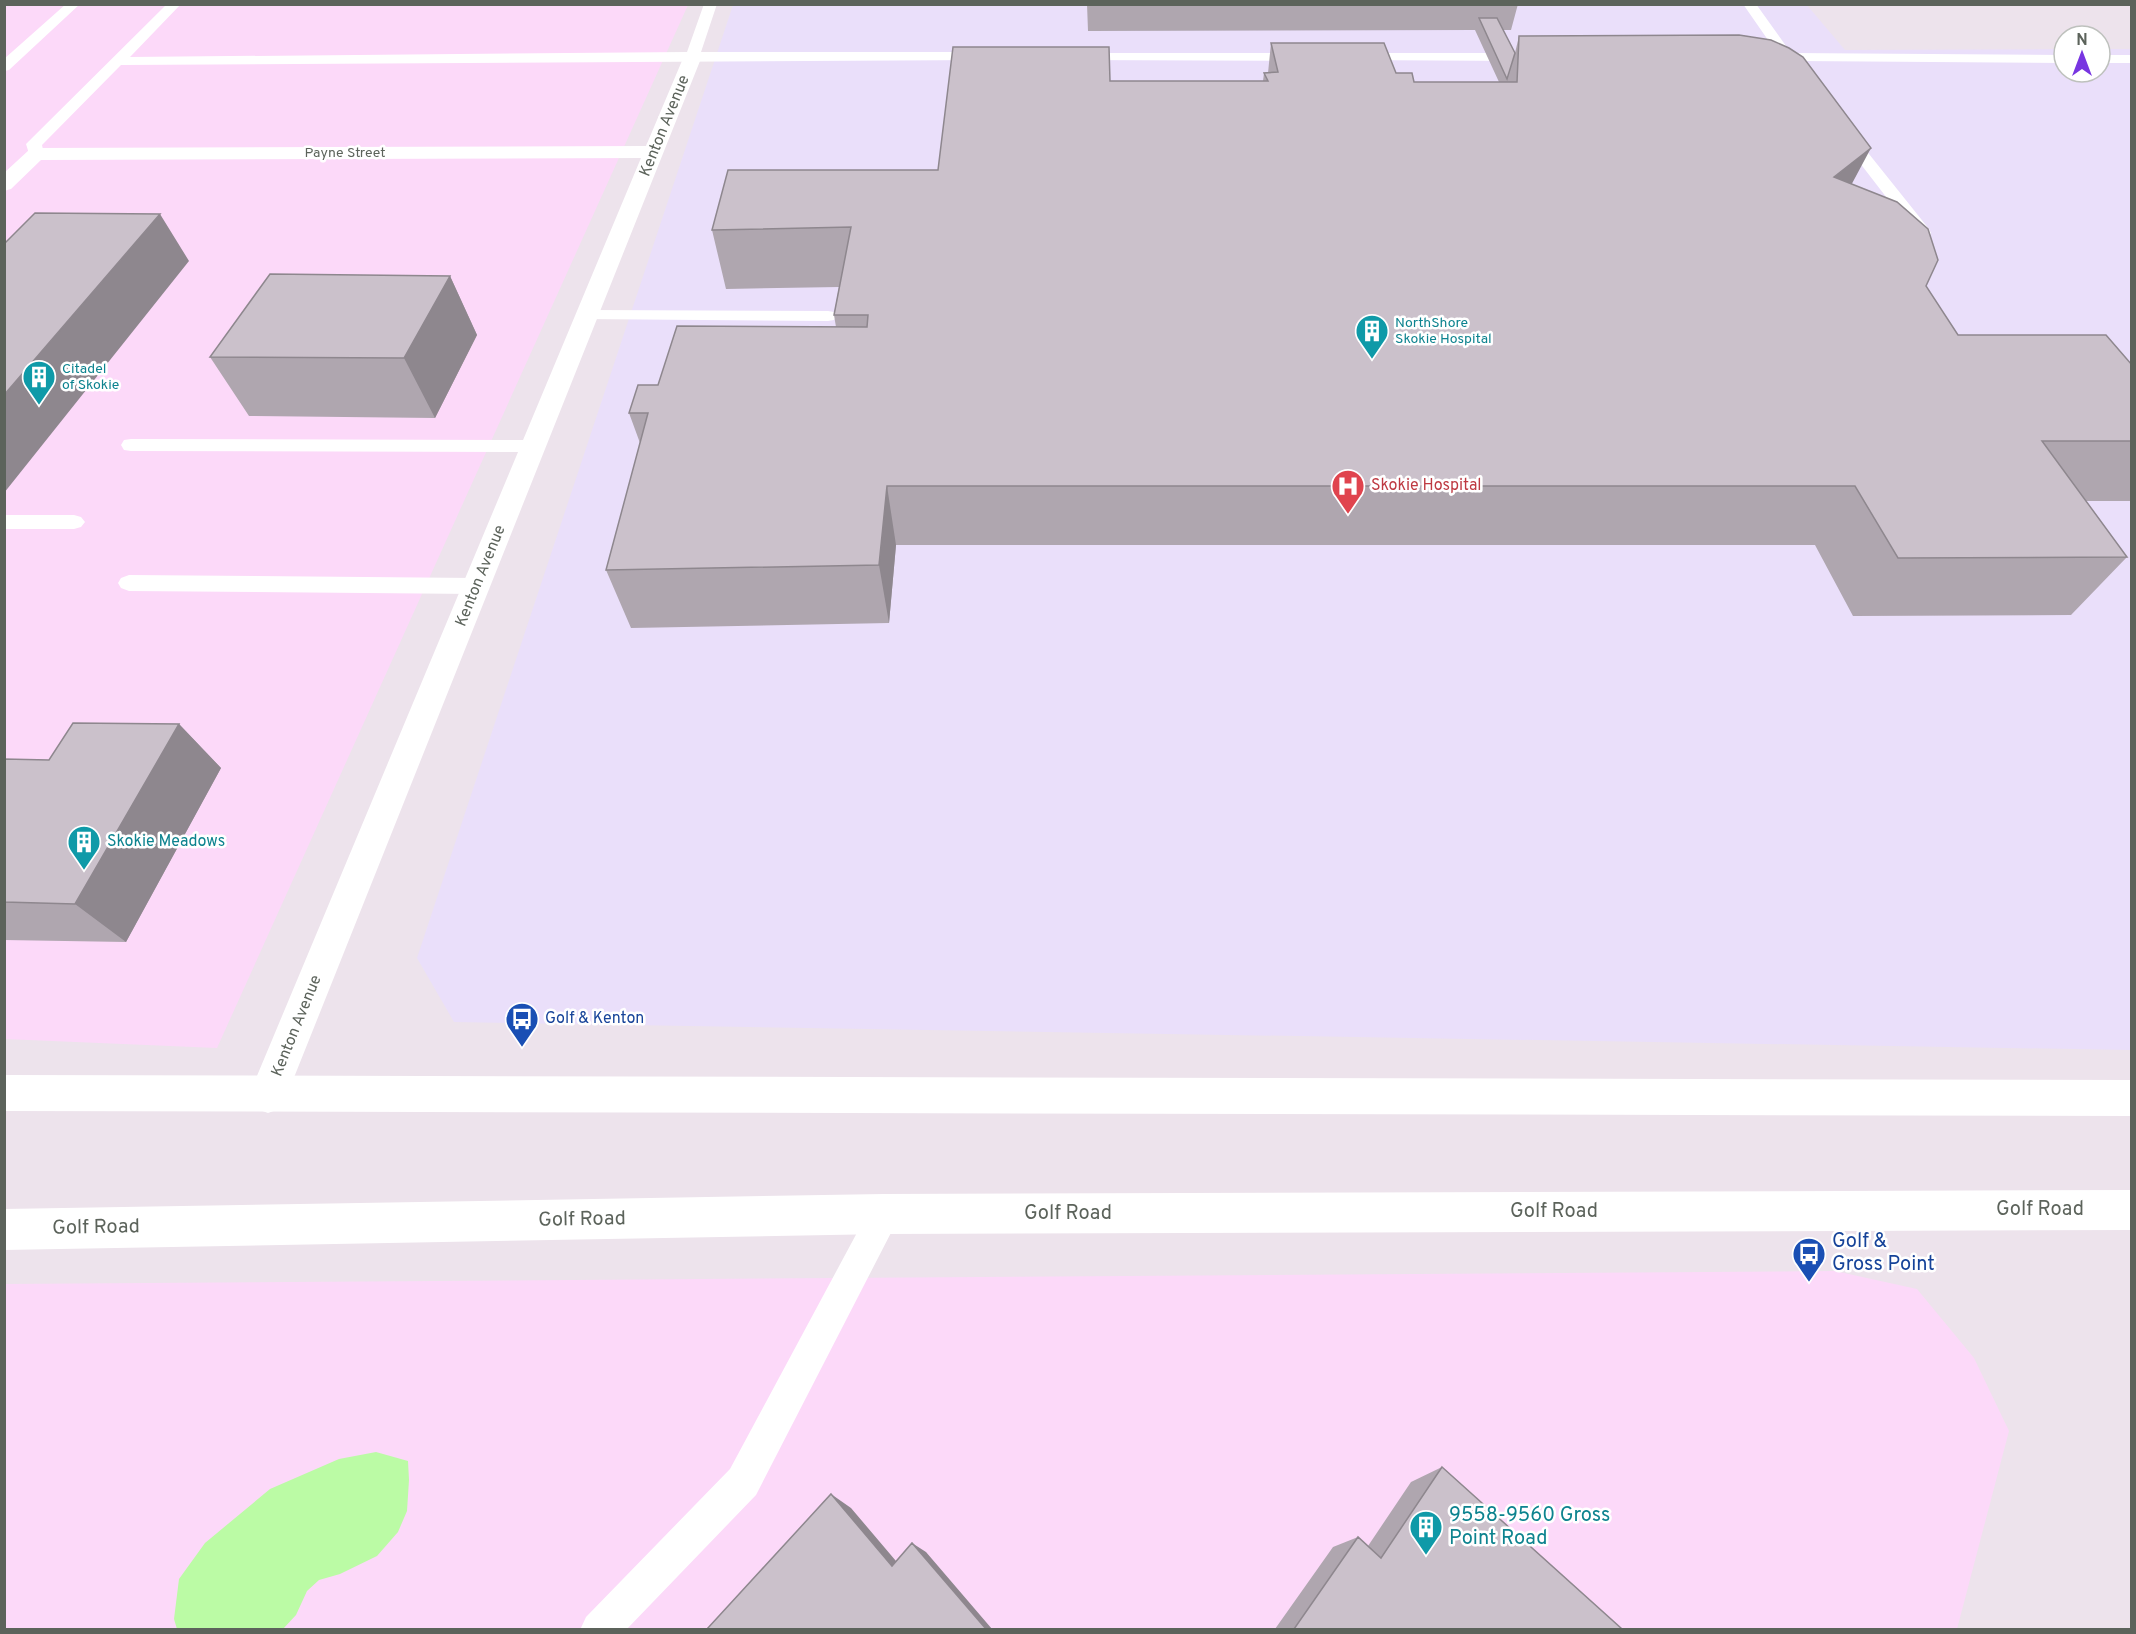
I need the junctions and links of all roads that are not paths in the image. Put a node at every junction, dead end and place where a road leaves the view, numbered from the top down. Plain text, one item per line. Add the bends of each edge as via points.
1 (74, 4) edge
2 (175, 4) edge
3 (711, 4) edge
4 (1749, 4) edge
5 (693, 56) junction
6 (999, 57) edge
7 (1058, 57) edge
8 (1315, 57) edge
9 (1339, 57) edge
10 (1538, 57) edge
11 (1751, 57) edge
12 (1786, 57) junction
13 (2052, 59) edge
14 (2112, 59) edge
15 (2132, 59) edge
16 (117, 61) junction
17 (4, 67) edge
18 (1801, 76) edge
19 (1837, 122) edge
20 (654, 152) junction
21 (36, 154) junction
22 (4, 185) edge
23 (1931, 243) edge
24 (587, 315) junction
25 (828, 316) dead end
26 (131, 445) dead end
27 (534, 446) junction
28 (4, 522) edge
29 (74, 522) dead end
30 (129, 583) dead end
31 (476, 586) junction
32 (4, 1093) edge
33 (268, 1095) junction
34 (2132, 1098) edge
35 (2132, 1210) edge
36 (884, 1214) junction
37 (4, 1230) edge
38 (599, 1629) edge

1 - 17 lane
2 - 16 lane
3 - 5 lane
4 - 12 lane
5 - 6 lane
5 - 16 lane
5 - 20 main road, Kenton Avenue
7 - 8 lane
9 - 10 lane
11 - 12 lane
12 - 13 lane
12 - 18 lane
14 - 15 lane
16 - 21 lane via 34,144
19 - 23 lane
20 - 21 main road, Payne Street
20 - 24 main road, Kenton Avenue
21 - 22 main road
24 - 25 lane
24 - 27 main road, Kenton Avenue
26 - 27 lane
27 - 31 main road, Kenton Avenue
28 - 29 lane
30 - 31 lane
31 - 33 main road, Kenton Avenue
32 - 33 main road
33 - 34 main road
35 - 36 main road, Golf Road
36 - 37 main road, Golf Road
36 - 38 lane via 743,1482

